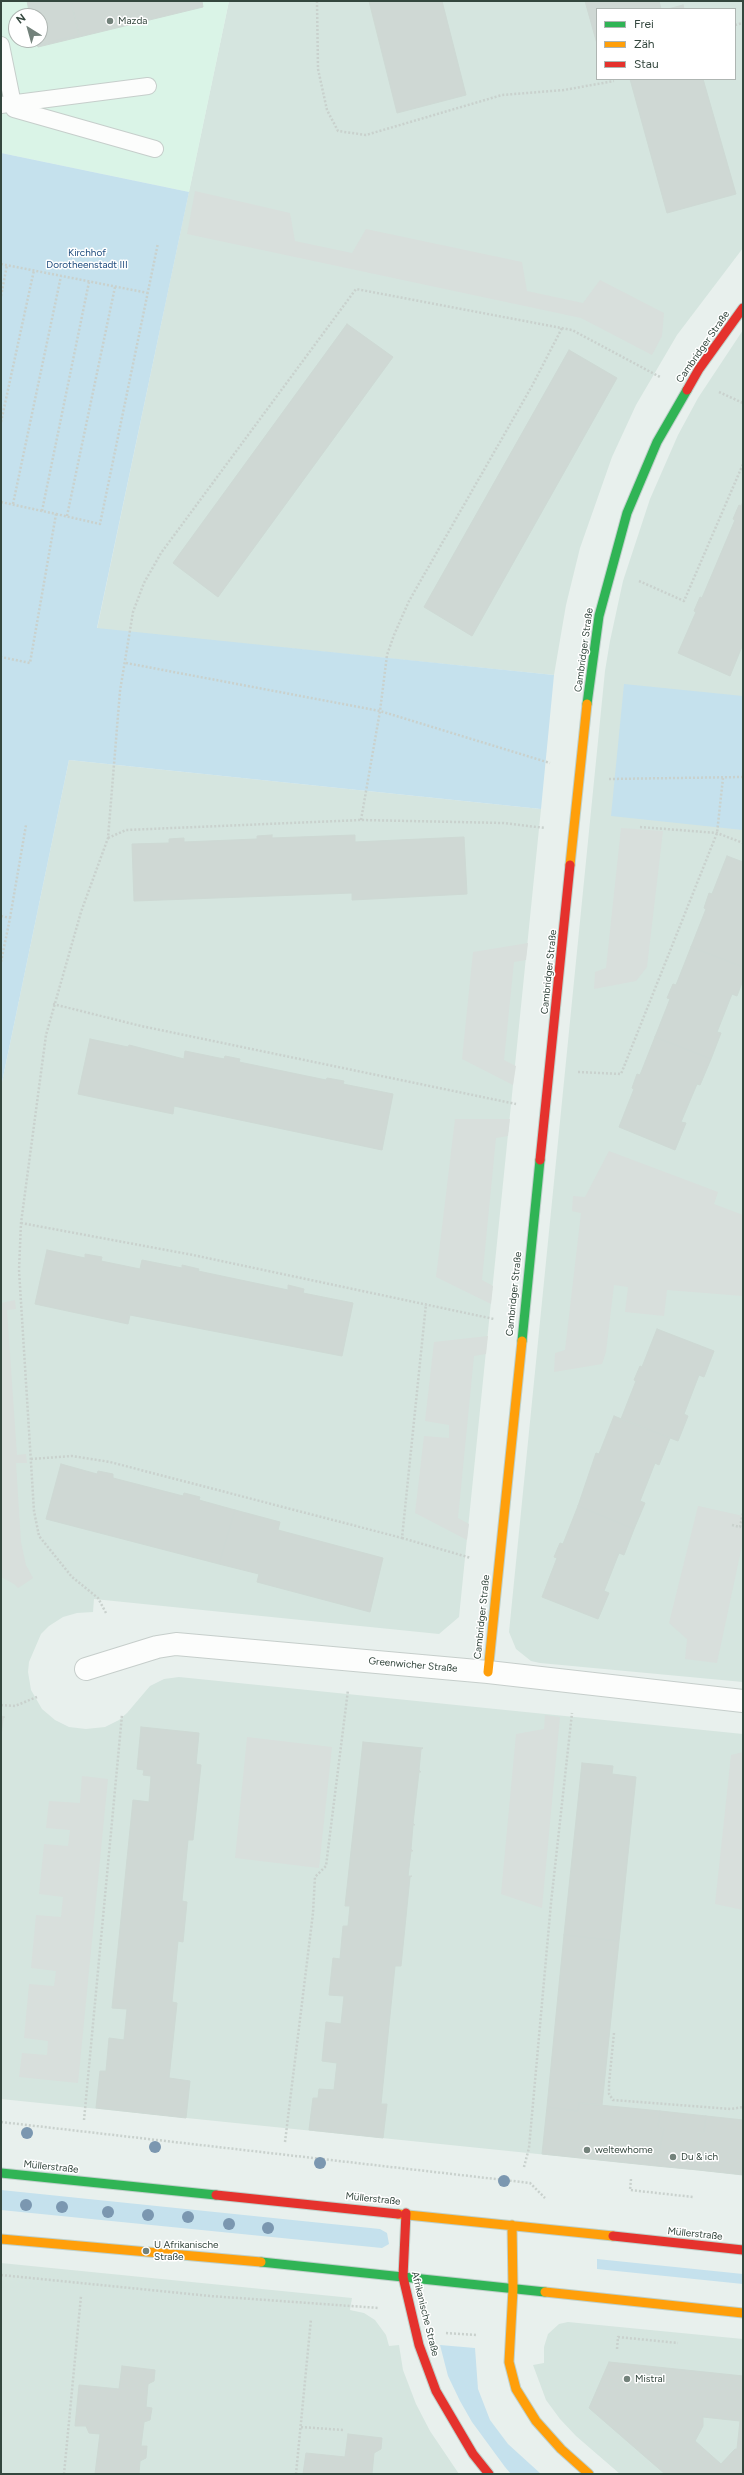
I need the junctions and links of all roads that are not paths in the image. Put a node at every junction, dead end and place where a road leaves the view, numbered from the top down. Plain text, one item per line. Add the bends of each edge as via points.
1 (1, 46) edge
2 (148, 86) dead end
3 (7, 103) edge
4 (155, 149) dead end
5 (743, 308) edge
6 (86, 1669) dead end
7 (488, 1672) junction
8 (743, 1701) edge
9 (1, 2173) edge
10 (406, 2213) junction
11 (512, 2225) junction
12 (1, 2239) edge
13 (743, 2250) edge
14 (403, 2277) junction
15 (513, 2289) junction
16 (743, 2313) edge
17 (489, 2474) edge
18 (589, 2474) edge

1 - 3 lane
2 - 3 lane
3 - 4 lane via 14,109
5 - 7 street, Cambridger Straße via 699,369 657,442 627,513 599,616 591,664
6 - 7 street, Greenwicher Straße via 157,1647 176,1644
7 - 8 street, Greenwicher Straße
9 - 10 street, Müllerstraße
10 - 11 street, Müllerstraße
10 - 14 street, Afrikanische Straße
11 - 13 street, Müllerstraße
11 - 15 street
12 - 14 street
14 - 15 street
14 - 17 street, Afrikanische Straße via 419,2345 436,2391 473,2454
15 - 16 street
15 - 18 street via 509,2362 516,2389 536,2421 561,2449

